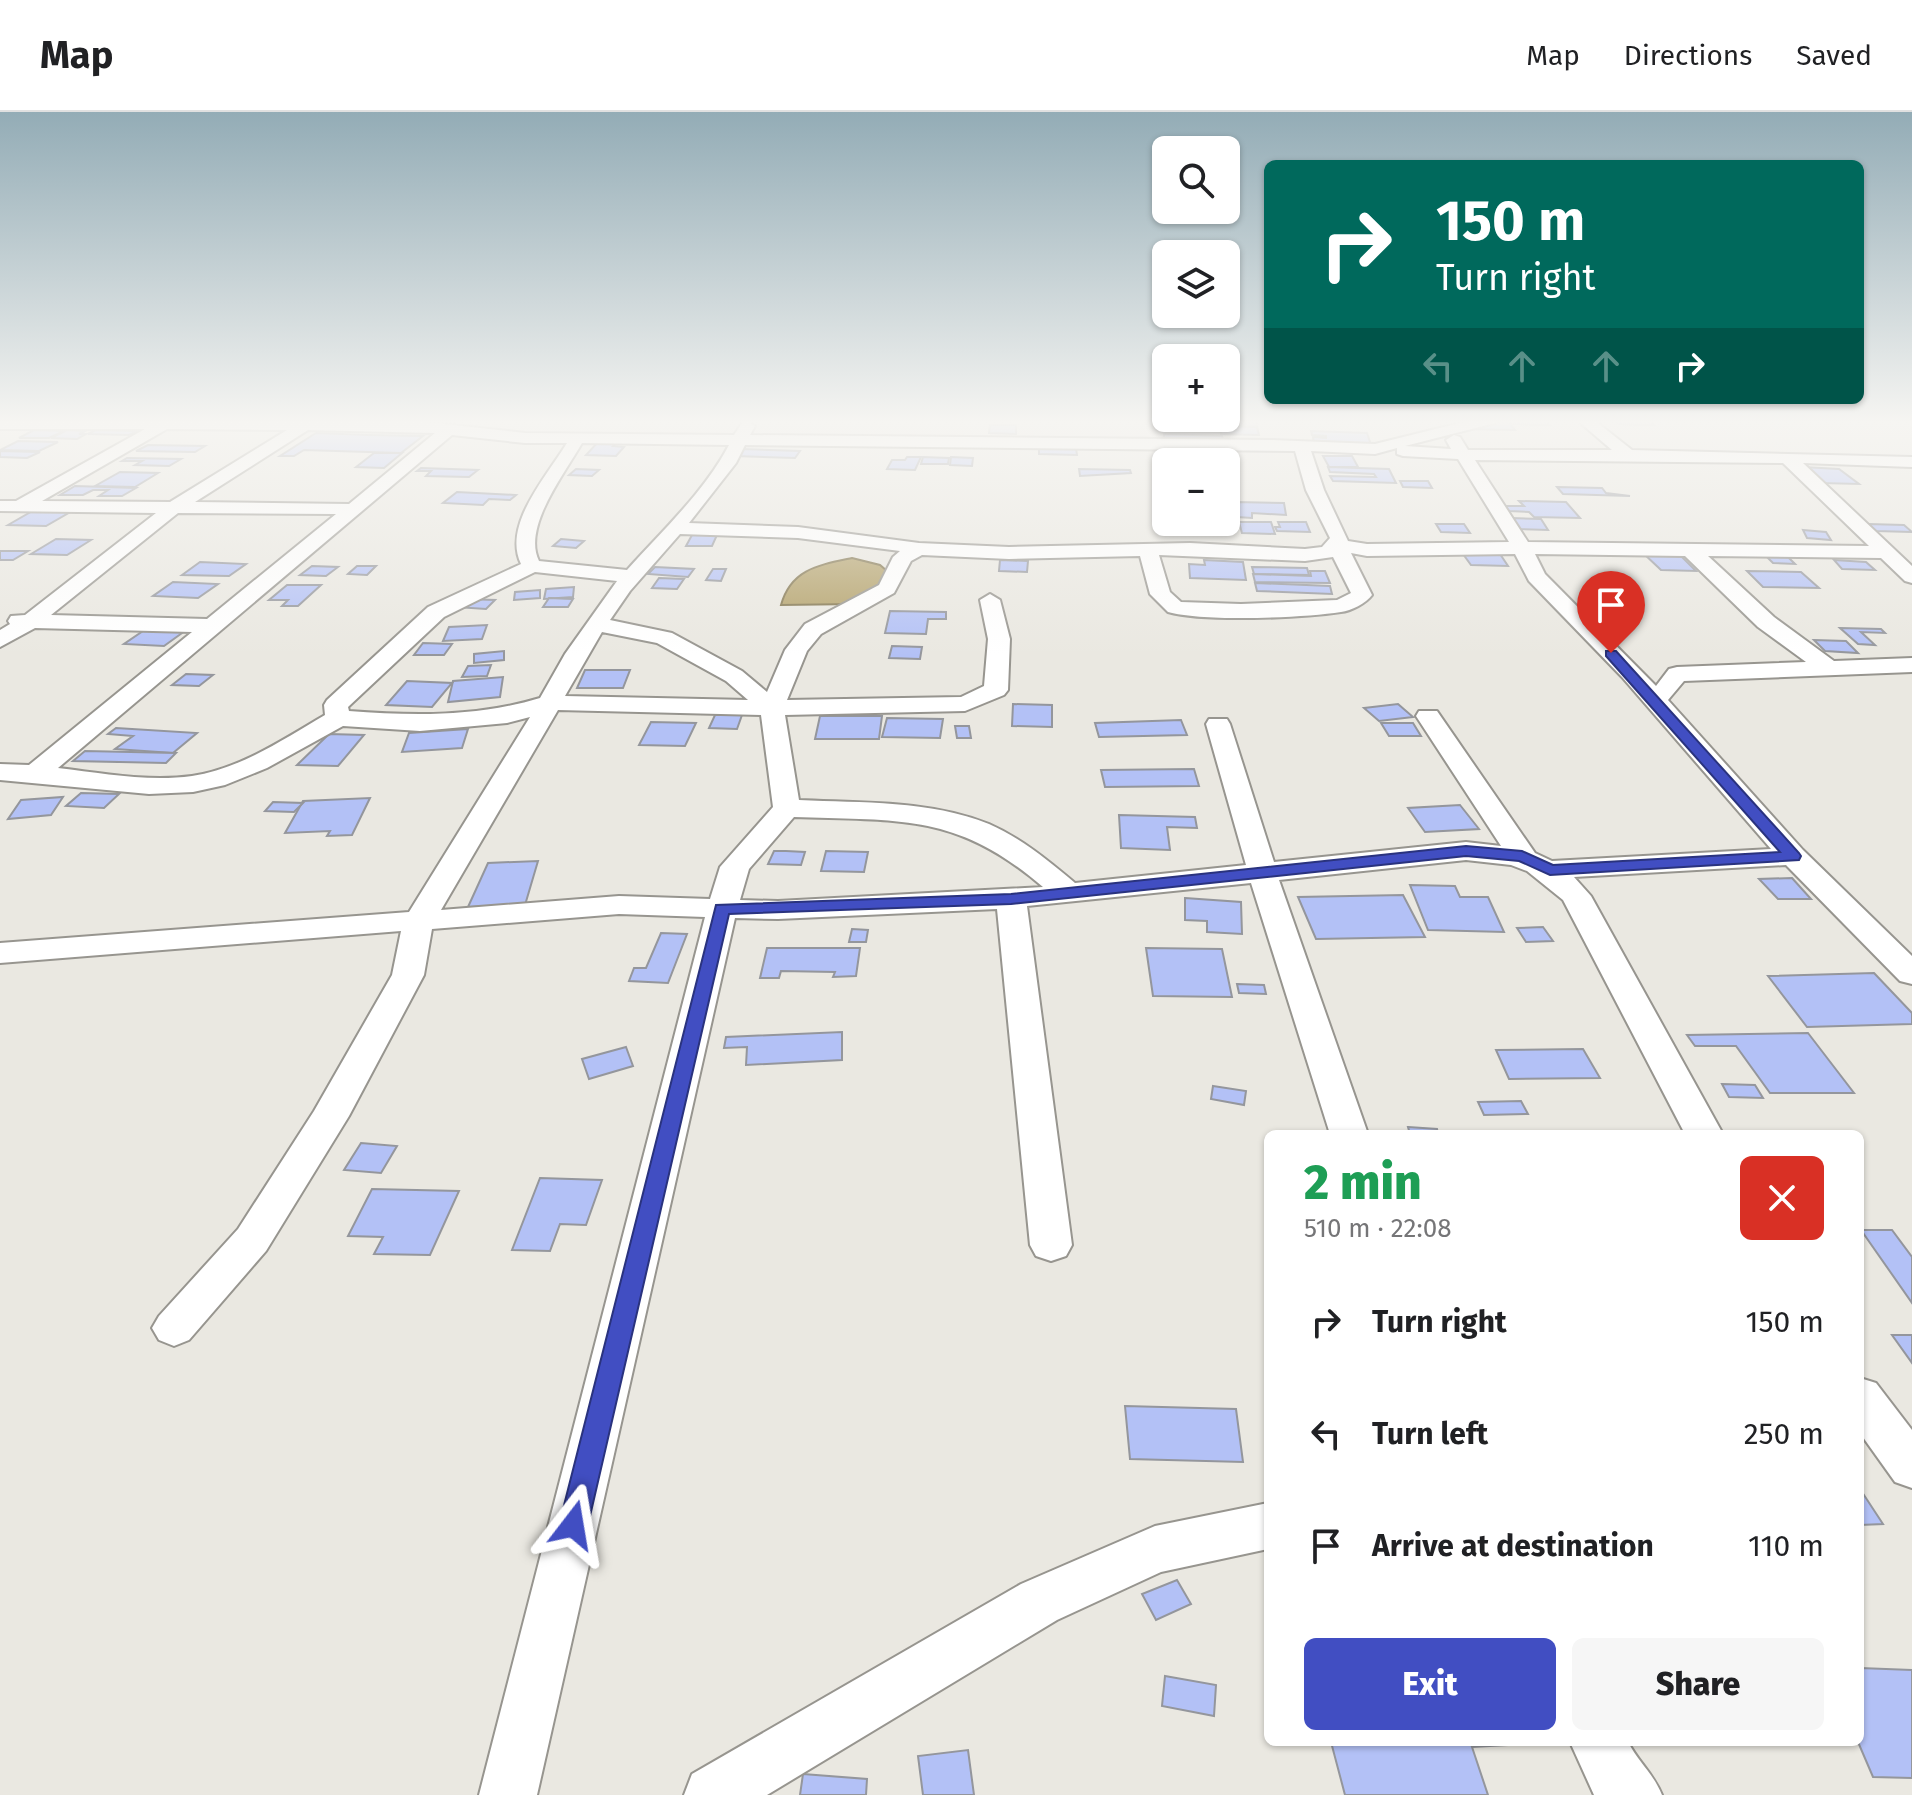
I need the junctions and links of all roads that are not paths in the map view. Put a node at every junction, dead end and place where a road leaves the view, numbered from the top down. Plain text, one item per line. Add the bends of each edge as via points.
1 (188, 499) edge
2 (369, 499) edge
3 (542, 499) edge
4 (698, 499) edge
5 (1319, 499) edge
6 (1490, 499) edge
7 (1830, 499) edge
8 (9, 507) edge
9 (173, 508) junction
10 (355, 509) junction
11 (0, 518) edge
12 (675, 528) junction
13 (1337, 545) junction
14 (1522, 548) junction
15 (919, 549) junction
16 (1148, 549) junction
17 (1690, 550) junction
18 (1886, 552) junction
19 (532, 566) junction
20 (631, 576) junction
21 (1912, 577) edge
22 (990, 600) dead end
23 (0, 621) edge
24 (29, 622) junction
25 (597, 624) junction
26 (211, 626) junction
27 (0, 640) edge
28 (1912, 665) edge
29 (1826, 666) junction
30 (1654, 700) junction
31 (550, 703) junction
32 (772, 708) junction
33 (1428, 716) dead end
34 (338, 718) junction
35 (1218, 724) dead end
36 (13, 775) edge
37 (787, 808) junction
38 (1522, 856) junction
39 (1793, 856) junction
40 (1550, 870) junction
41 (1263, 875) junction
42 (1070, 894) junction
43 (1011, 899) junction
44 (722, 909) junction
45 (418, 922) junction
46 (0, 953) edge
47 (1912, 974) edge
48 (1348, 1130) edge
49 (1702, 1130) edge
50 (1051, 1245) dead end
51 (174, 1328) dead end
52 (1864, 1402) edge
53 (1912, 1467) edge
54 (1264, 1527) edge
55 (1600, 1746) edge
56 (508, 1795) edge
57 (713, 1795) edge
58 (1633, 1795) edge

1 - 9 street
2 - 10 street
3 - 19 street via 526,525 525,552
4 - 12 street
5 - 13 street via 1340,539
6 - 14 street
7 - 18 street
8 - 9 street
8 - 11 street
9 - 10 street
9 - 24 street
10 - 26 street
12 - 15 street via 848,535
12 - 20 street
13 - 14 street via 1367,550
13 - 16 street via 1305,555
13 - 16 street via 1362,595 1341,606 1241,610 1175,608 1160,594
14 - 17 street
14 - 30 street via 1536,577
15 - 16 street
15 - 32 street via 903,557 887,589 813,629 796,650
17 - 18 street
17 - 29 street via 1766,622
18 - 21 street
19 - 20 street
19 - 34 street via 436,612 336,705
20 - 25 street
22 - 32 street via 999,639 996,690 965,704
23 - 24 street
24 - 26 street
24 - 27 street
25 - 31 street
25 - 32 street via 664,638 734,676
26 - 36 street
28 - 29 street
29 - 30 street via 1677,674
30 - 39 street
31 - 32 street
31 - 34 street via 507,716 420,724
31 - 45 street
32 - 37 street
33 - 38 street
34 - 36 street via 266,760 172,786
35 - 41 street
37 - 42 street via 915,816 976,829 1031,861
37 - 44 street via 735,867
38 - 40 street
38 - 41 street via 1466,851
39 - 40 street
39 - 47 street
40 - 49 street via 1576,896
41 - 42 street
41 - 48 street
42 - 43 street
43 - 44 street
43 - 50 street
44 - 45 street via 619,905
44 - 56 street
45 - 46 street
45 - 51 street via 408,975 330,1116 252,1240
52 - 53 street
54 - 57 street via 1155,1550 1039,1602
55 - 58 street via 1619,1784

